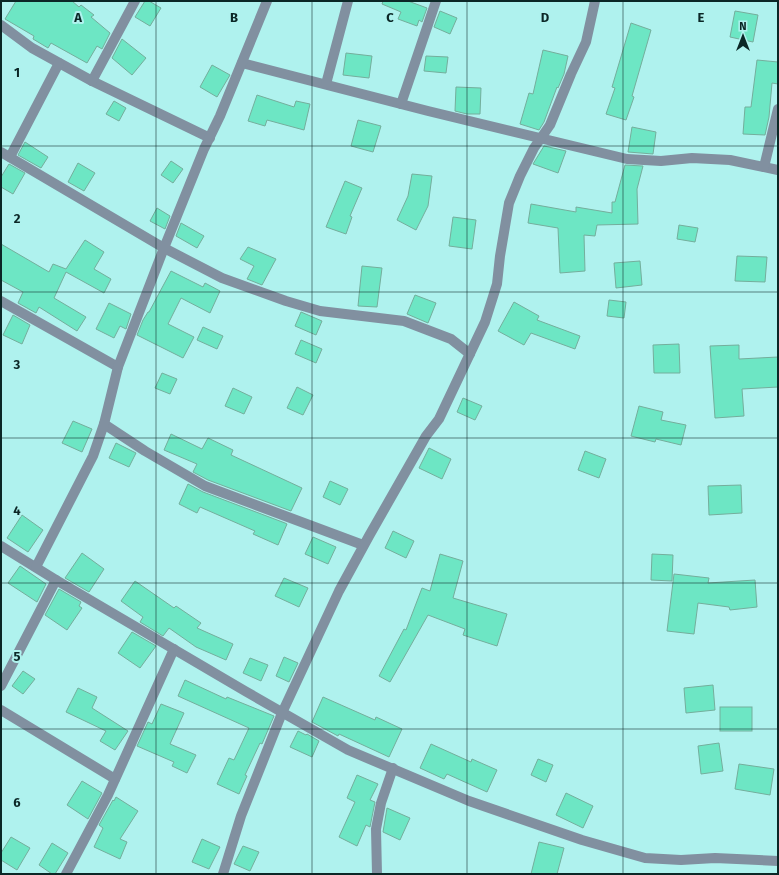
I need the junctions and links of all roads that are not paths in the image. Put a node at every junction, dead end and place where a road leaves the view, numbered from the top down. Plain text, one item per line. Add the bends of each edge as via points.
1 (135, 1) edge
2 (267, 1) edge
3 (348, 1) edge
4 (436, 1) edge
5 (596, 1) edge
6 (1, 25) edge
7 (59, 62) junction
8 (242, 63) junction
9 (92, 81) junction
10 (326, 84) junction
11 (401, 104) junction
12 (778, 109) edge
13 (541, 137) junction
14 (210, 138) junction
15 (5, 155) edge
16 (764, 167) junction
17 (778, 170) edge
18 (164, 248) junction
19 (1, 301) edge
20 (470, 354) junction
21 (118, 368) junction
22 (104, 424) junction
23 (363, 545) junction
24 (1, 546) edge
25 (36, 567) junction
26 (56, 580) junction
27 (174, 649) junction
28 (1, 686) edge
29 (1, 710) edge
30 (282, 712) junction
31 (393, 768) junction
32 (115, 779) junction
33 (778, 861) edge
34 (66, 874) edge
35 (223, 874) edge
36 (377, 874) edge

1 - 9 street
2 - 8 street
3 - 10 street
4 - 11 street
5 - 13 street via 586,42 550,125
6 - 7 street via 32,48
7 - 9 street
7 - 15 street
8 - 10 street
8 - 14 street
9 - 14 street
10 - 11 street
11 - 13 street
12 - 16 street
13 - 16 street via 627,159 730,160
13 - 20 street via 509,203 497,284 485,322
14 - 18 street
15 - 18 street
16 - 17 street
18 - 20 street via 222,278 286,301 320,311 404,320 451,339
18 - 21 street
19 - 21 street
20 - 23 street via 439,419 426,436
21 - 22 street
22 - 23 street via 205,486
22 - 25 street via 92,456
23 - 30 street
24 - 25 street
25 - 26 street
26 - 27 street
26 - 28 street
27 - 30 street
27 - 32 street
29 - 32 street
30 - 31 street via 348,750
30 - 35 street via 241,816
31 - 33 street via 469,801 582,840 646,858
31 - 36 street via 381,803 376,829
32 - 34 street

